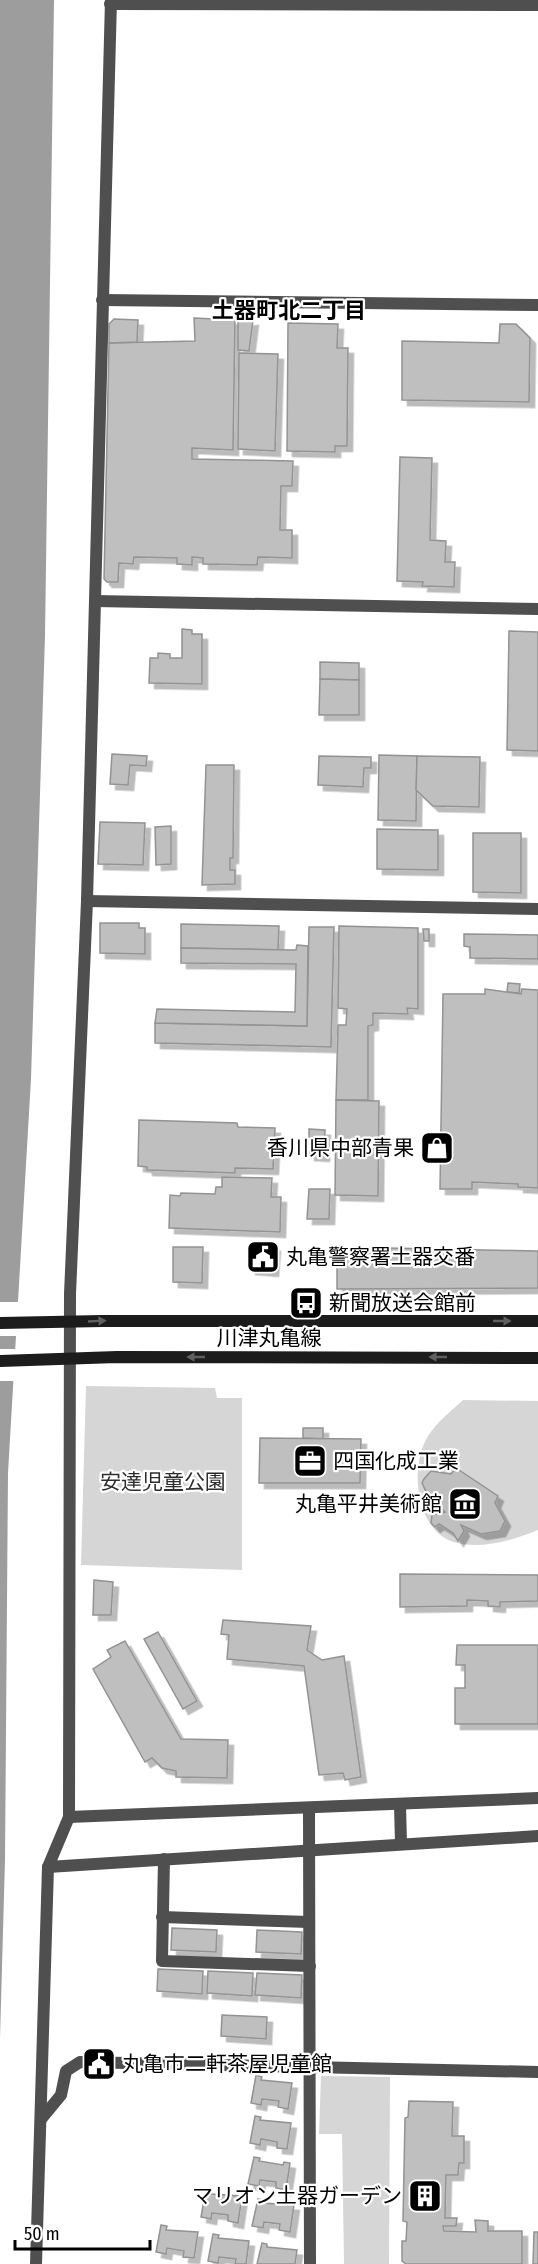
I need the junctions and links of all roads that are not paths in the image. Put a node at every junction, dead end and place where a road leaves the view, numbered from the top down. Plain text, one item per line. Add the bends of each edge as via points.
1 (110, 2) edge
2 (538, 5) edge
3 (102, 300) junction
4 (538, 305) edge
5 (94, 601) junction
6 (538, 609) edge
7 (87, 901) junction
8 (538, 909) edge
9 (538, 1321) edge
10 (0, 1323) edge
11 (70, 1323) junction
12 (538, 1358) edge
13 (70, 1359) junction
14 (0, 1360) edge
15 (538, 1798) edge
16 (400, 1805) junction
17 (309, 1809) junction
18 (69, 1817) junction
19 (538, 1836) edge
20 (401, 1844) junction
21 (309, 1850) junction
22 (164, 1859) junction
23 (48, 1867) junction
24 (162, 1917) junction
25 (309, 1922) junction
26 (310, 1966) junction
27 (309, 2066) junction
28 (538, 2072) edge
29 (42, 2118) junction
30 (36, 2264) edge
31 (310, 2264) edge

1 - 2 street
1 - 3 street
3 - 4 street
3 - 5 street
5 - 6 street
5 - 7 street
7 - 8 street
7 - 11 street
11 -> 9 main road, 川津丸亀線
10 - 11 main road, 川津丸亀線
11 - 13 street
12 -> 13 main road, 川津丸亀線
13 - 14 main road, 川津丸亀線
13 - 18 street
15 - 16 street
16 - 17 street
16 - 20 street
17 - 18 street
17 - 21 street
18 - 23 street
19 - 20 street
20 - 21 street
21 - 22 street
21 - 25 street
22 - 23 street
22 - 24 street
23 - 29 street
24 - 25 street
24 - 26 street via 162,1961
25 - 26 street
26 - 27 street
27 - 28 street
27 - 29 street via 80,2062 66,2071 61,2095
27 - 31 street
29 - 30 street

